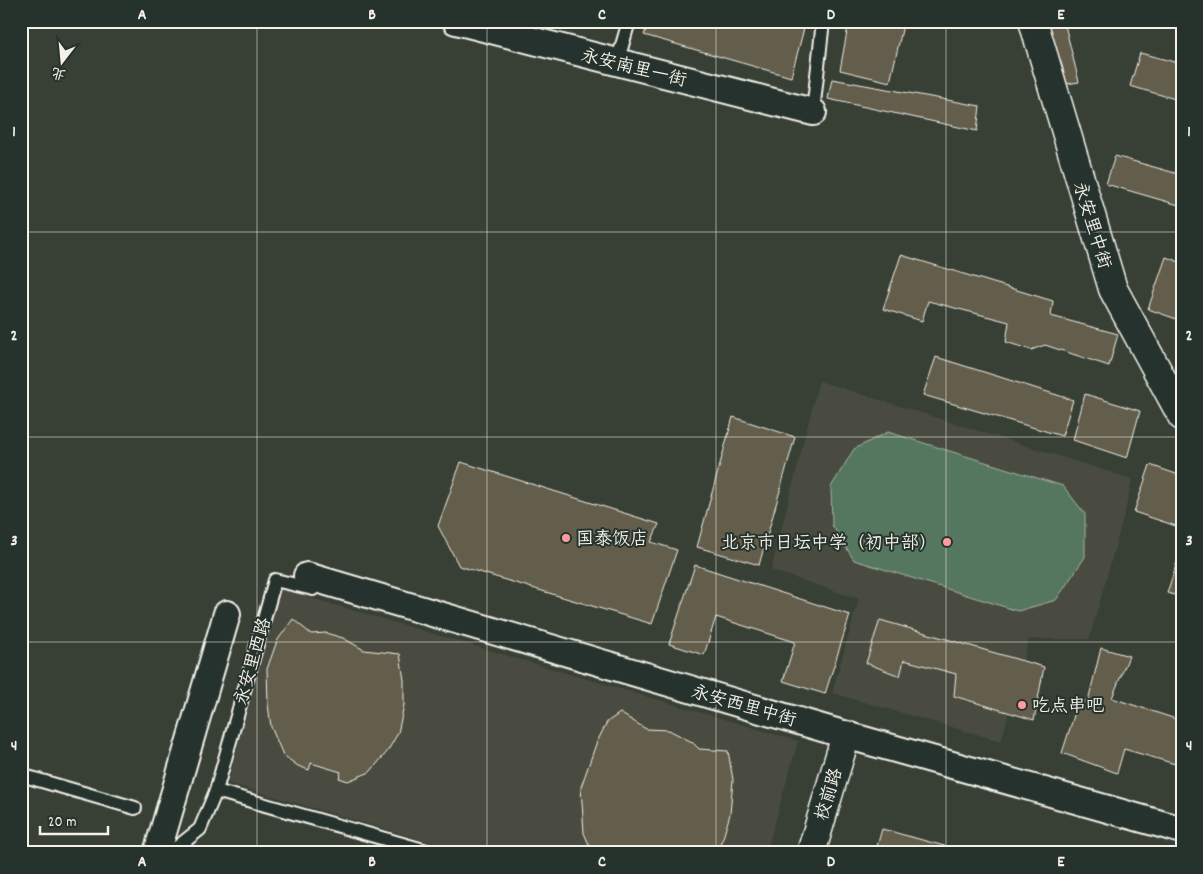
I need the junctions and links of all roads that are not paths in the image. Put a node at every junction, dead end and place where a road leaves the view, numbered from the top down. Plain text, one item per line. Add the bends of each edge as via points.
1 (456, 21) edge
2 (629, 21) edge
3 (823, 21) edge
4 (1033, 21) edge
5 (617, 63) junction
6 (813, 112) joint
7 (1182, 416) edge
8 (306, 576) dead end
9 (403, 604) junction
10 (227, 614) dead end
11 (846, 735) junction
12 (21, 775) edge
13 (216, 791) junction
14 (135, 808) dead end
15 (1182, 830) edge
16 (158, 853) edge
17 (170, 853) edge
18 (434, 853) edge
19 (811, 853) edge

1 - 5 street, 永安南里一街
2 - 5 lane
3 - 6 lane
4 - 7 street, 永安里中街 via 1113,289
5 - 6 street, 永安南里一街
8 - 9 street, 永安西里中街
9 - 11 street, 永安西里中街
9 - 13 lane, 永安里西路 via 364,600 275,580
10 - 16 street
11 - 15 street, 永安西里中街
11 - 19 street, 校前路
12 - 14 lane
13 - 17 lane, 永安里西路 via 200,829
13 - 18 lane

